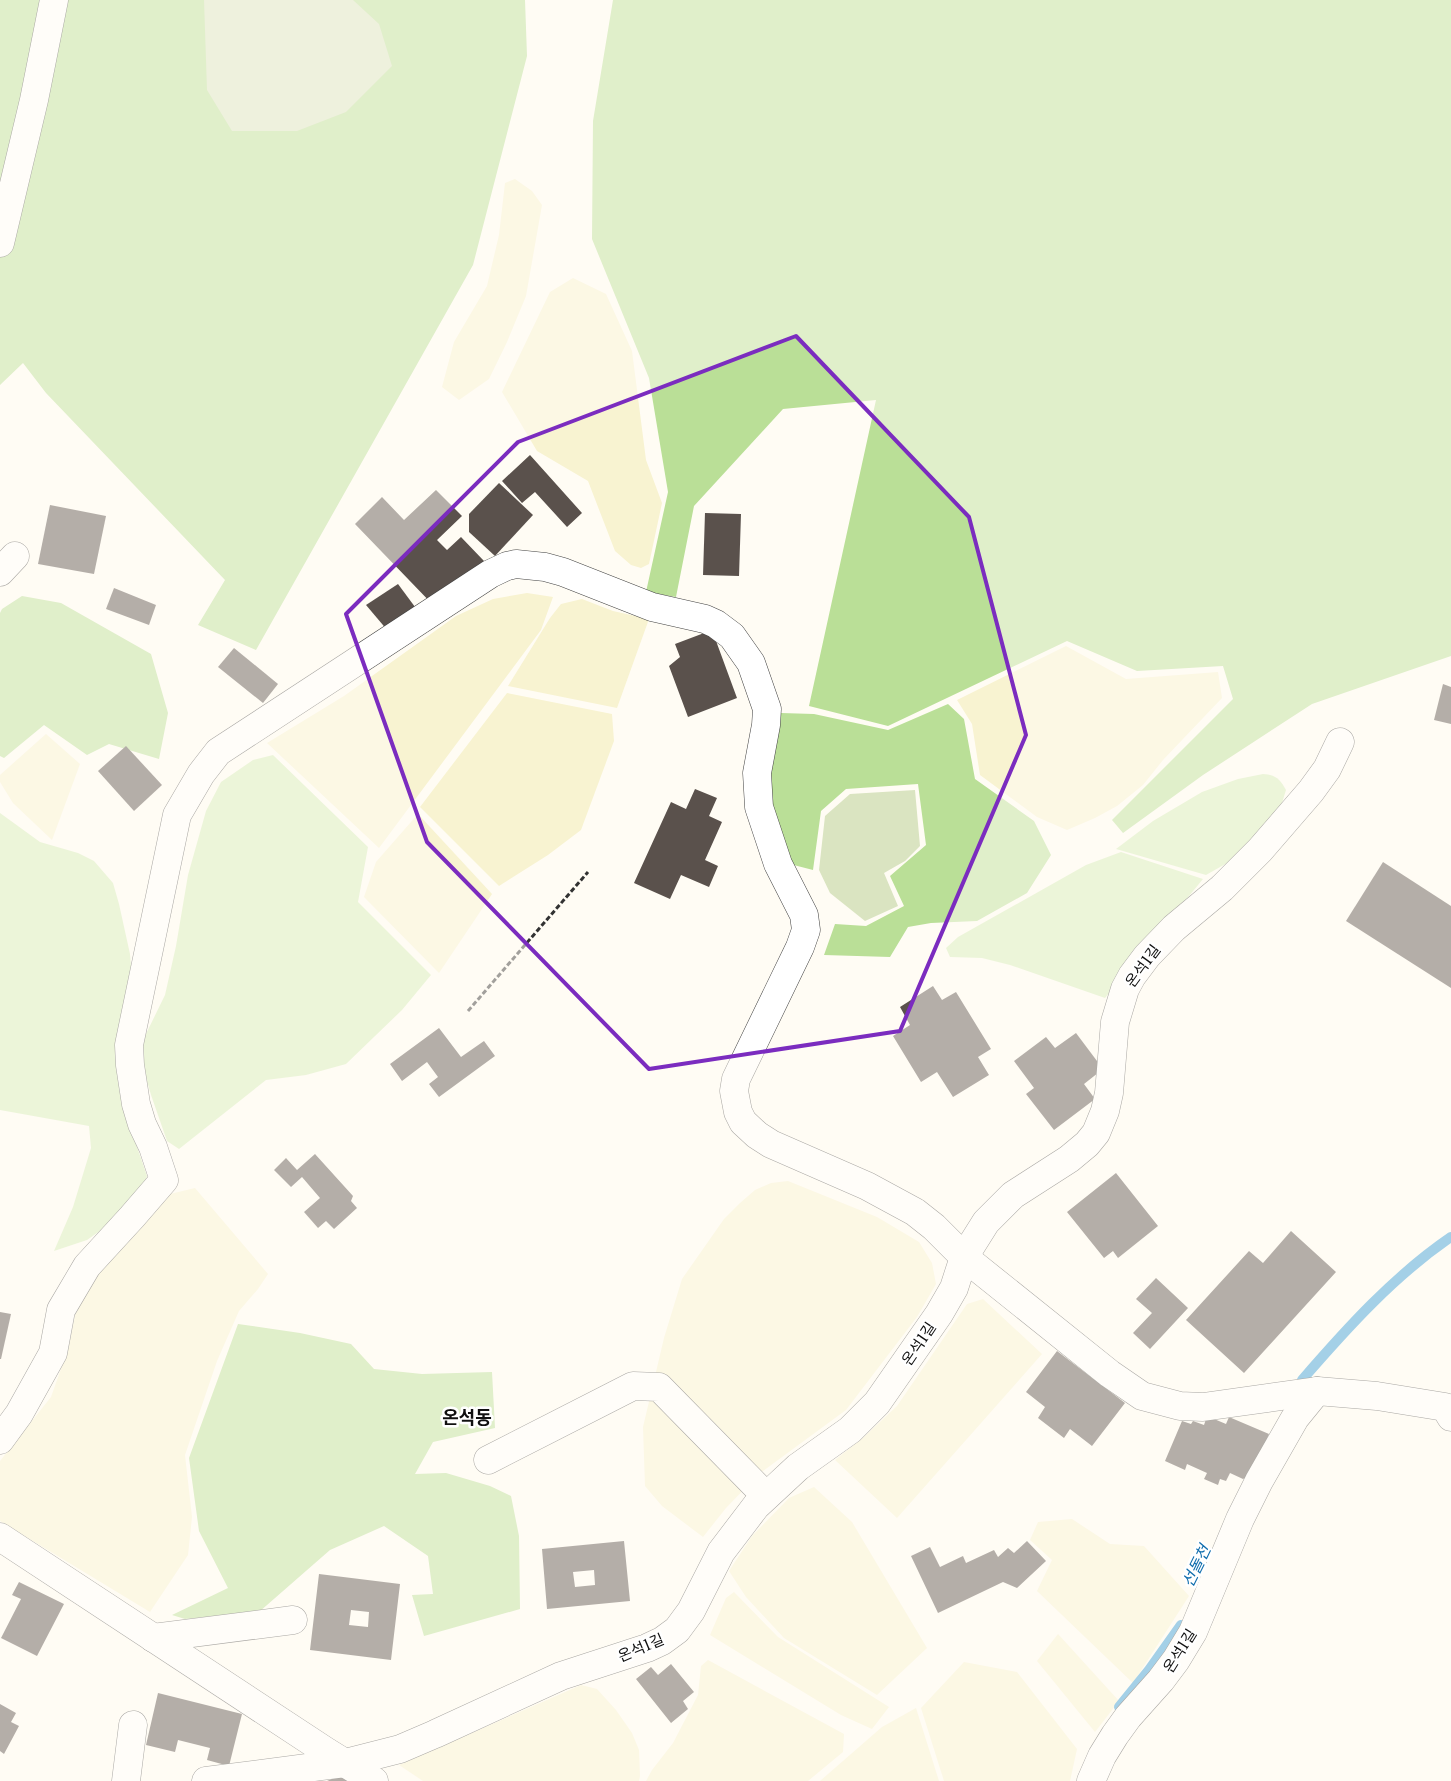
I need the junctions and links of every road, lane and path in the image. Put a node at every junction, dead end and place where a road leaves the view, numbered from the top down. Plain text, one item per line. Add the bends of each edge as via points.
1 (54, 0) edge
2 (0, 243) edge
3 (1340, 742) dead end
4 (588, 872) dead end
5 (468, 1011) dead end
6 (964, 1257) junction
7 (1317, 1391) junction
8 (1448, 1412) edge
9 (0, 1440) edge
10 (488, 1460) dead end
11 (766, 1496) junction
12 (0, 1538) edge
13 (293, 1620) dead end
14 (153, 1638) junction
15 (133, 1725) dead end
16 (346, 1763) junction
17 (126, 1781) edge
18 (206, 1781) edge
19 (374, 1781) edge
20 (1091, 1781) edge

1 - 2 street
3 - 6 street, 온석1길 via 1327,769 1311,791 1260,850 1222,888 1169,932 1132,976 1115,1022 1110,1093 1096,1133 1069,1159 1008,1199 986,1222
4 - 5 path
6 - 7 street via 1142,1396 1180,1406 1203,1407
6 - 9 street via 915,1212 867,1186 768,1142 747,1126 737,1110 736,1079 800,947 806,927 802,909 778,864 759,807 757,773 767,714 748,656 732,636 706,619 652,607 563,572 516,564 490,574 218,752 201,774 177,815 129,1045 136,1104 164,1180 87,1266 60,1310 54,1353
6 - 11 street, 온석1길 via 954,1288 939,1314 877,1403 840,1439 798,1468
7 - 8 street via 1377,1396
7 - 20 street, 온석1길 via 1295,1418 1255,1488 1194,1632 1161,1680 1115,1735
10 - 11 street via 633,1386 659,1387
11 - 16 street, 온석1길 via 721,1552 688,1618 662,1641 561,1676 400,1749
12 - 14 street
13 - 14 street
14 - 16 street
15 - 17 street
16 - 18 street, 온석1길
16 - 19 street

